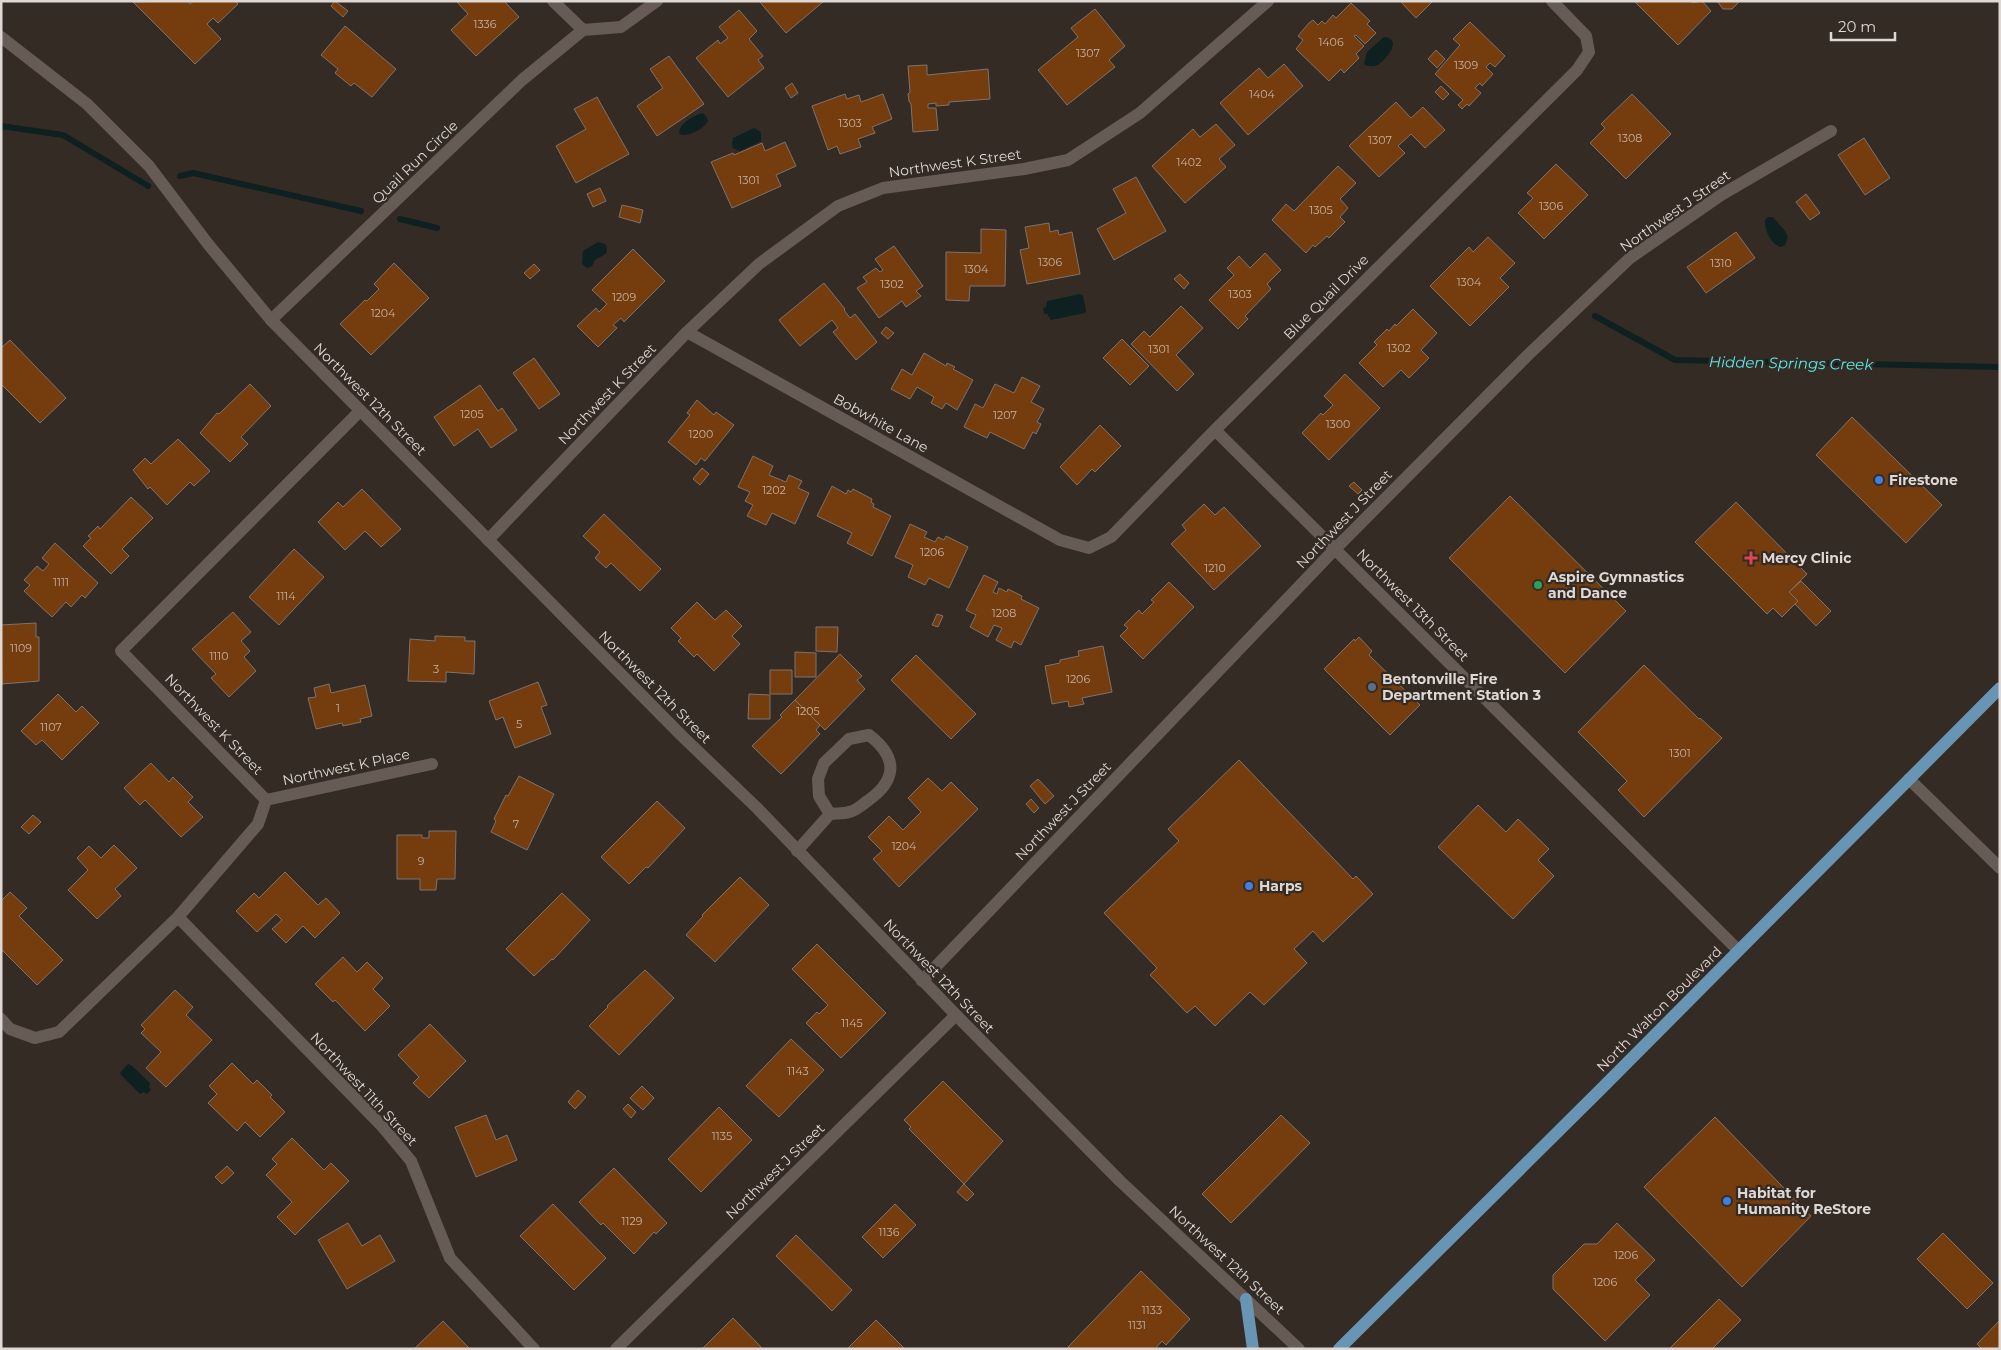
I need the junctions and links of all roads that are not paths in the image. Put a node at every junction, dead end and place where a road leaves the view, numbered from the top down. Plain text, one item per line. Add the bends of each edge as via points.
1 (553, 1) edge
2 (657, 1) edge
3 (1268, 1) edge
4 (1552, 1) edge
5 (583, 30) junction
6 (1, 37) edge
7 (1831, 131) dead end
8 (270, 320) junction
9 (687, 332) junction
10 (360, 411) junction
11 (1214, 430) junction
12 (488, 540) junction
13 (1060, 540) joint
14 (1335, 549) junction
15 (2000, 688) edge
16 (432, 764) dead end
17 (1909, 780) junction
18 (266, 800) junction
19 (830, 814) junction
20 (798, 851) junction
21 (2000, 868) edge
22 (178, 917) junction
23 (1738, 950) junction
24 (922, 981) junction
25 (956, 1015) junction
26 (6, 1024) edge
27 (1246, 1299) junction
28 (534, 1349) edge
29 (616, 1349) edge
30 (1253, 1349) edge
31 (1299, 1349) edge
32 (1339, 1349) edge

1 - 5 street
2 - 5 street via 621,27
3 - 9 street, Northwest K Street via 1140,113 1068,160 883,188 838,206 759,264
4 - 11 street, Blue Quail Drive via 1586,36 1589,52 1577,70
5 - 8 street, Quail Run Circle via 522,80
6 - 8 street, Northwest 12th Street via 87,104 149,166
7 - 14 street, Northwest J Street via 1722,195 1630,258 1528,355
8 - 10 street, Northwest 12th Street
9 - 12 street, Northwest K Street
9 - 13 street, Bobwhite Lane
10 - 12 street, Northwest 12th Street
10 - 18 street, Northwest K Street via 121,651
11 - 13 street, Blue Quail Drive via 1112,537 1089,548
11 - 14 street, Northwest 13th Street
12 - 20 street, Northwest 12th Street
14 - 23 street, Northwest 13th Street
14 - 24 street, Northwest J Street
15 - 17 main road, North Walton Boulevard
16 - 18 street, Northwest K Place
17 - 21 street
17 - 23 main road, North Walton Boulevard
18 - 22 street via 258,824
19 - 19 street via 851,812 872,798 888,780 890,762 882,745 869,735 849,739 824,763 818,779 819,796
19 - 20 street
20 - 24 street, Northwest 12th Street
22 - 26 street via 59,1032 36,1038
22 - 28 street, Northwest 11th Street via 381,1125 410,1161 450,1258
23 - 32 main road, North Walton Boulevard
24 - 25 street, Northwest 12th Street
25 - 27 street, Northwest 12th Street via 1120,1181
25 - 29 street, Northwest J Street
27 - 30 main road
27 - 31 street, Northwest 12th Street

